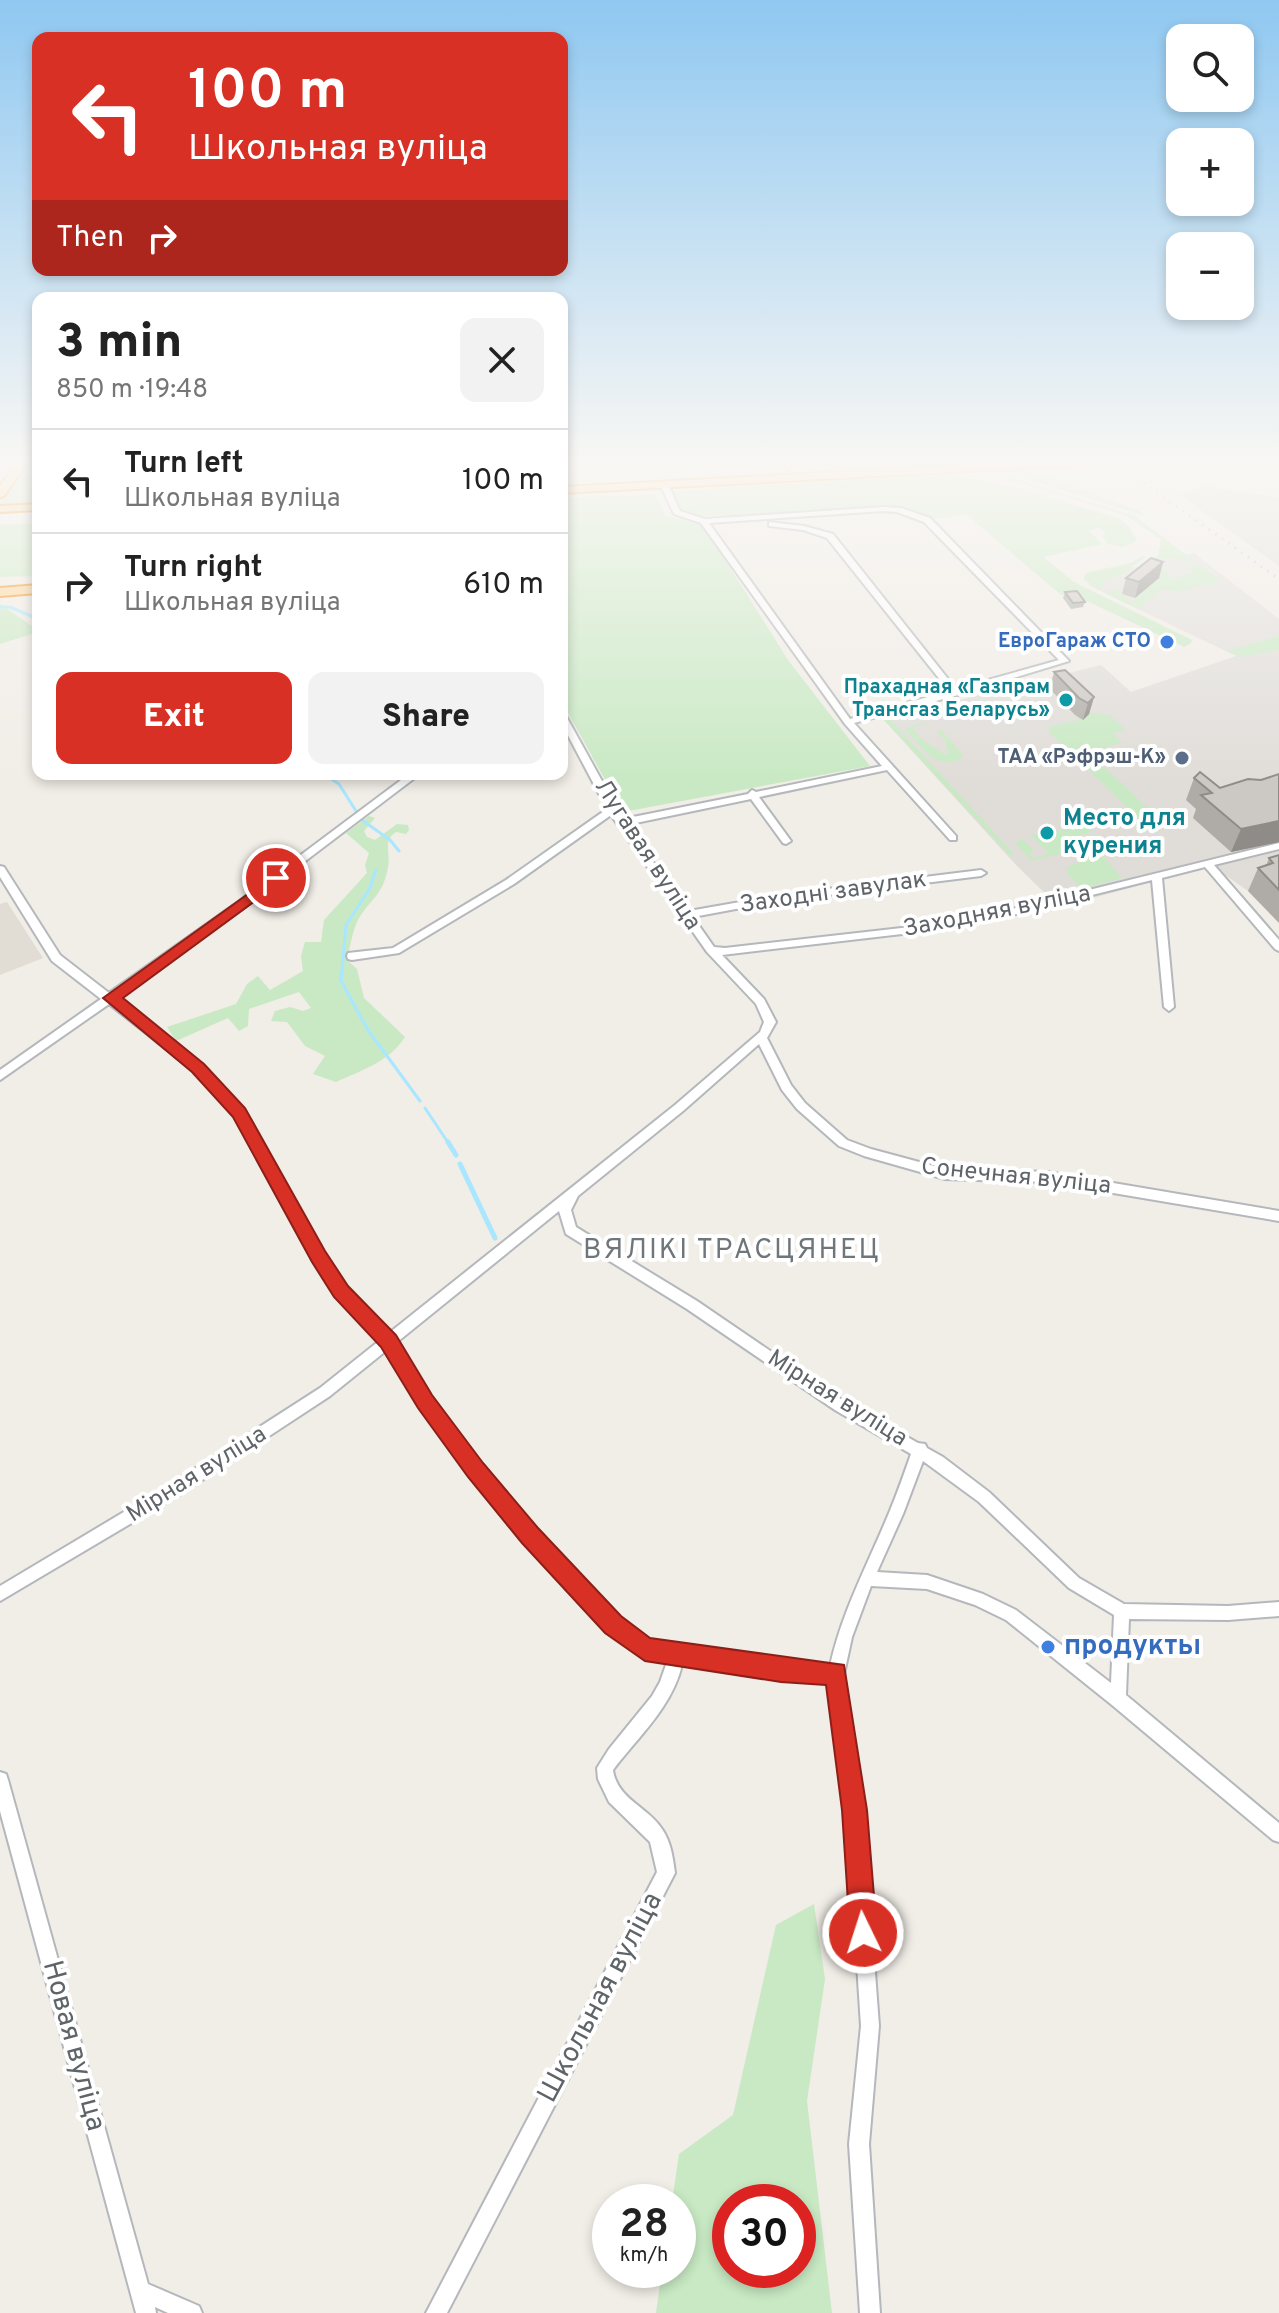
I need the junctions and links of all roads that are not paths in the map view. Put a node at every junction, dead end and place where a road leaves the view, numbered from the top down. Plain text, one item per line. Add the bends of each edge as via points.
1 (738, 568) edge
2 (855, 568) edge
3 (975, 568) edge
4 (0, 586) edge
5 (32, 587) edge
6 (32, 588) edge
7 (0, 592) edge
8 (955, 693) junction
9 (848, 722) junction
10 (568, 727) edge
11 (889, 767) junction
12 (407, 780) edge
13 (752, 793) junction
14 (613, 809) junction
15 (620, 823) junction
16 (953, 838) dead end
17 (786, 841) dead end
18 (1279, 846) edge
19 (1208, 864) junction
20 (0, 869) edge
21 (981, 873) dead end
22 (1157, 877) junction
23 (686, 915) junction
24 (1279, 947) edge
25 (711, 950) junction
26 (352, 956) dead end
27 (112, 998) junction
28 (1169, 1007) dead end
29 (761, 1037) junction
30 (0, 1076) edge
31 (573, 1193) junction
32 (547, 1213) junction
33 (1279, 1216) edge
34 (570, 1230) junction
35 (388, 1341) junction
36 (920, 1449) junction
37 (866, 1579) junction
38 (0, 1594) edge
39 (1279, 1609) edge
40 (1122, 1611) junction
41 (676, 1656) junction
42 (836, 1674) junction
43 (1118, 1699) junction
44 (0, 1780) edge
45 (1279, 1834) edge
46 (139, 2290) junction
47 (146, 2313) edge
48 (192, 2313) edge
49 (436, 2313) edge
50 (870, 2313) edge

1 - 9 street
2 - 8 street
3 - 8 street via 1065,661
4 - 5 highway
6 - 7 highway
8 - 9 street
9 - 11 street
10 - 14 street, Лугавая вуліца
11 - 13 street
11 - 16 street
12 - 27 street
13 - 15 street
13 - 17 street
14 - 15 street, Лугавая вуліца
14 - 26 street via 510,882 395,951
15 - 23 street, Лугавая вуліца
18 - 19 street, Заходняя вуліца
19 - 22 street, Заходняя вуліца
19 - 24 street
20 - 27 street via 56,958
21 - 23 street, Заходні завулак
22 - 25 street, Заходняя вуліца via 928,928
22 - 28 street
23 - 25 street, Лугавая вуліца
25 - 29 street via 765,1009 770,1022
27 - 30 street
27 - 35 street via 198,1068 239,1112 318,1257 341,1292
29 - 31 street, Мірная вуліца
29 - 33 street, Сонечная вуліца via 801,1106 843,1143 868,1153 945,1174 1048,1177
31 - 32 street, Мірная вуліца
31 - 34 street via 565,1210
32 - 34 street, Мірная вуліца
32 - 35 street, Мірная вуліца
34 - 36 street, Мірная вуліца via 840,1406
35 - 38 street, Мірная вуліца via 250,1442
35 - 41 street via 475,1470 541,1547 624,1633 645,1649
36 - 37 street
36 - 40 street, Мірная вуліца via 984,1497 1074,1583
37 - 42 street
37 - 43 street via 927,1582 978,1599 1011,1615
39 - 40 street, Мірная вуліца
40 - 43 street
41 - 42 street
41 - 49 street, Школьная вуліца via 664,1693 605,1768 605,1784 662,1847 666,1873
42 - 50 street via 855,1810 870,2026 859,2144
43 - 45 street
44 - 46 street, Новая вуліца
46 - 47 street, Новая вуліца
46 - 48 street

